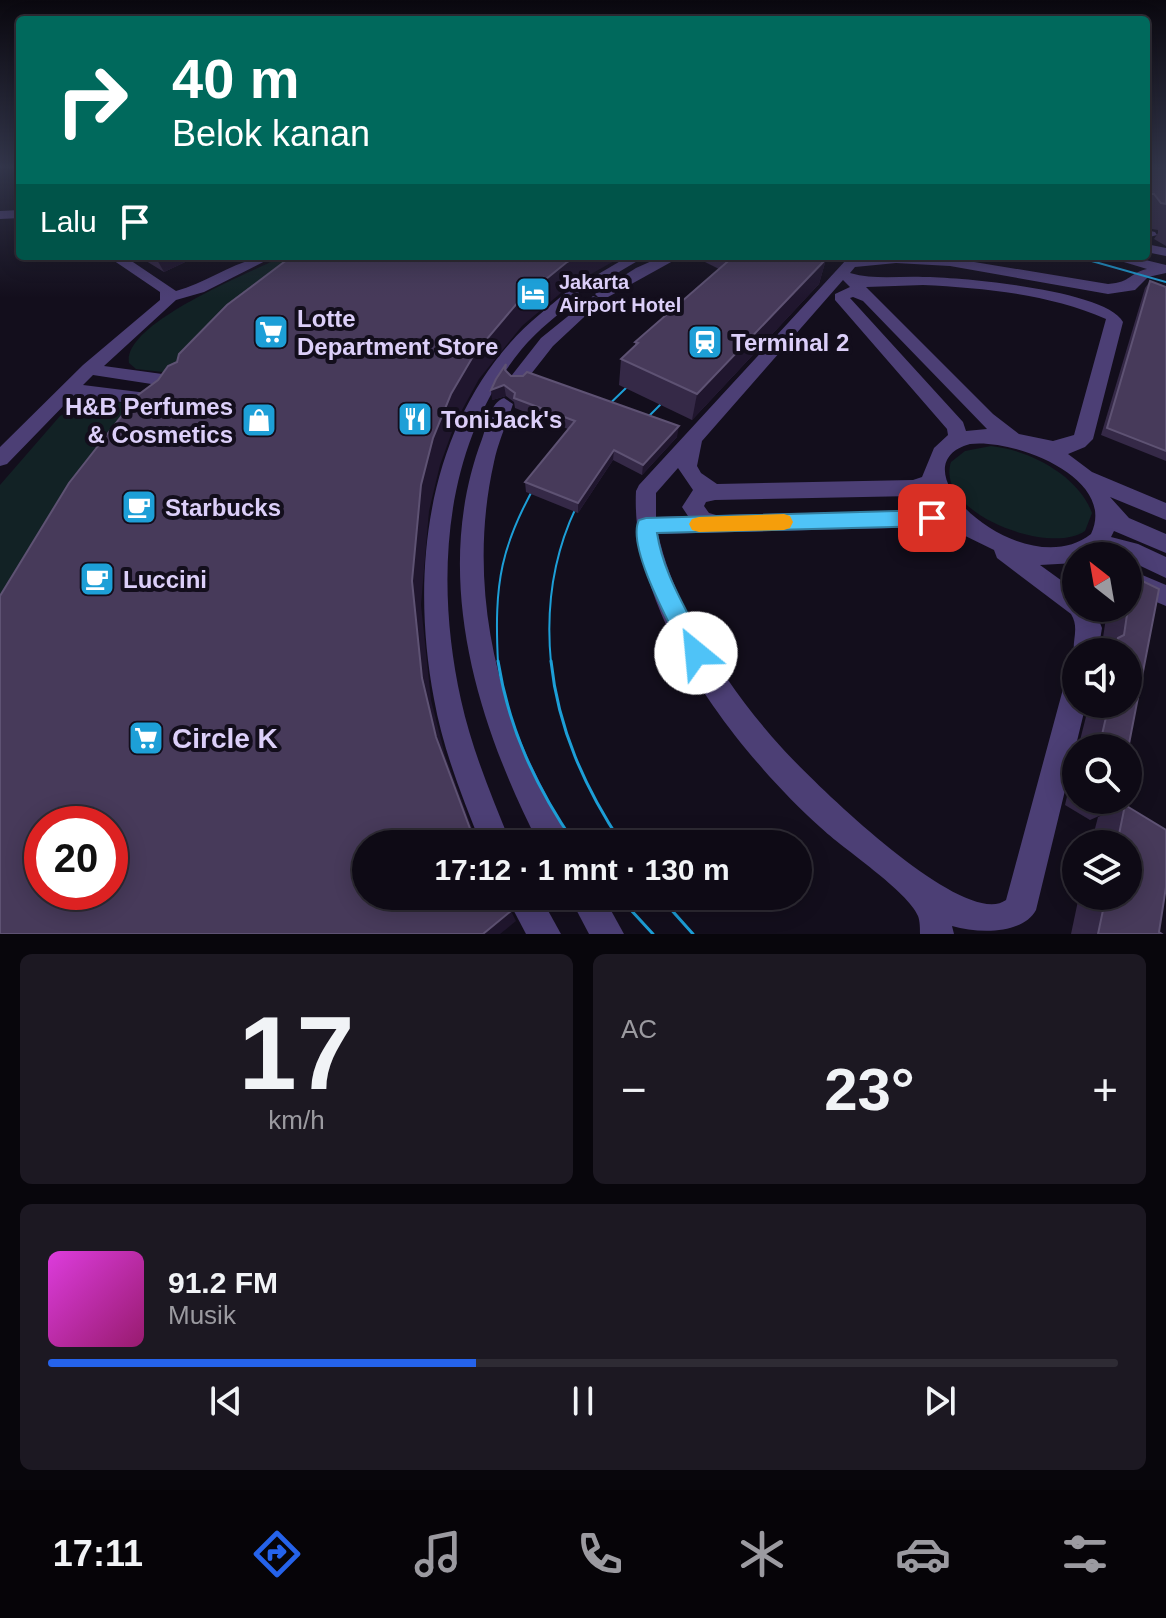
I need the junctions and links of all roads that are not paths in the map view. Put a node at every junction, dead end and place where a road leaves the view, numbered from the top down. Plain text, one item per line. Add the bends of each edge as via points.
1 (120, 260) edge
2 (260, 260) edge
3 (634, 260) edge
4 (666, 260) edge
5 (909, 260) edge
6 (909, 260) edge
7 (1150, 260) edge
8 (847, 272) junction
9 (589, 294) junction
10 (169, 297) junction
11 (868, 298) junction
12 (853, 313) junction
13 (800, 318) junction
14 (914, 346) junction
15 (886, 350) junction
16 (89, 369) junction
17 (518, 379) edge
18 (184, 383) edge
19 (68, 389) junction
20 (166, 401) edge
21 (504, 404) dead end
22 (695, 438) junction
23 (1023, 442) junction
24 (951, 444) junction
25 (0, 459) edge
26 (935, 471) junction
27 (1079, 473) junction
28 (783, 491) junction
29 (715, 492) junction
30 (1105, 509) junction
31 (1166, 512) edge
32 (794, 522) junction
33 (717, 524) junction
34 (646, 526) junction
35 (985, 536) junction
36 (1091, 542) edge
37 (1166, 544) edge
38 (1062, 555) edge
39 (1142, 557) edge
40 (1166, 568) edge
41 (1142, 585) edge
42 (1062, 594) edge
43 (1166, 596) edge
44 (1069, 718) edge
45 (489, 830) edge
46 (548, 830) edge
47 (909, 881) junction
48 (530, 910) edge
49 (593, 910) edge
50 (977, 929) edge
51 (544, 934) edge
52 (607, 934) edge
53 (937, 934) edge

1 - 10 street via 164,287
2 - 10 street
3 - 9 street
4 - 9 street
5 - 8 street via 861,261
6 - 7 street via 1099,280 1138,277
8 - 11 street
8 - 13 street
8 - 23 street via 863,282 951,282 1043,296 1108,314 1115,322 1083,439 1058,449
9 - 17 street
9 - 45 street via 528,333 491,378 452,461 436,536 434,592 442,676 456,737
10 - 16 street
11 - 12 street via 853,291 842,294
11 - 14 street
12 - 13 street via 836,308
12 - 15 street
13 - 22 street
14 - 15 street
14 - 23 street via 995,428
15 - 24 street via 956,427 958,436
16 - 18 street
16 - 19 street
19 - 20 street
19 - 25 street
21 - 46 street via 485,454 470,532 475,625 486,682 512,758
22 - 29 street via 687,457 688,473
22 - 34 street via 649,486
23 - 24 street via 975,436
23 - 27 street
24 - 26 street via 939,456
26 - 28 street via 929,482 914,488
26 - 35 street via 937,488 949,506
27 - 30 street
27 - 31 street
28 - 29 street
28 - 32 street
29 - 33 street via 698,496 693,507 701,519
30 - 36 street via 1107,530
30 - 37 street via 1121,524
32 - 33 street
32 - 35 street via 932,518 951,520
33 - 34 street
34 - 47 street via 660,581 722,693 825,813
35 - 38 street via 1032,555
35 - 42 street
39 - 40 street
41 - 43 street
44 - 50 street via 1020,910 1003,929
47 - 50 street
47 - 53 street via 933,909
48 - 51 street
49 - 52 street

